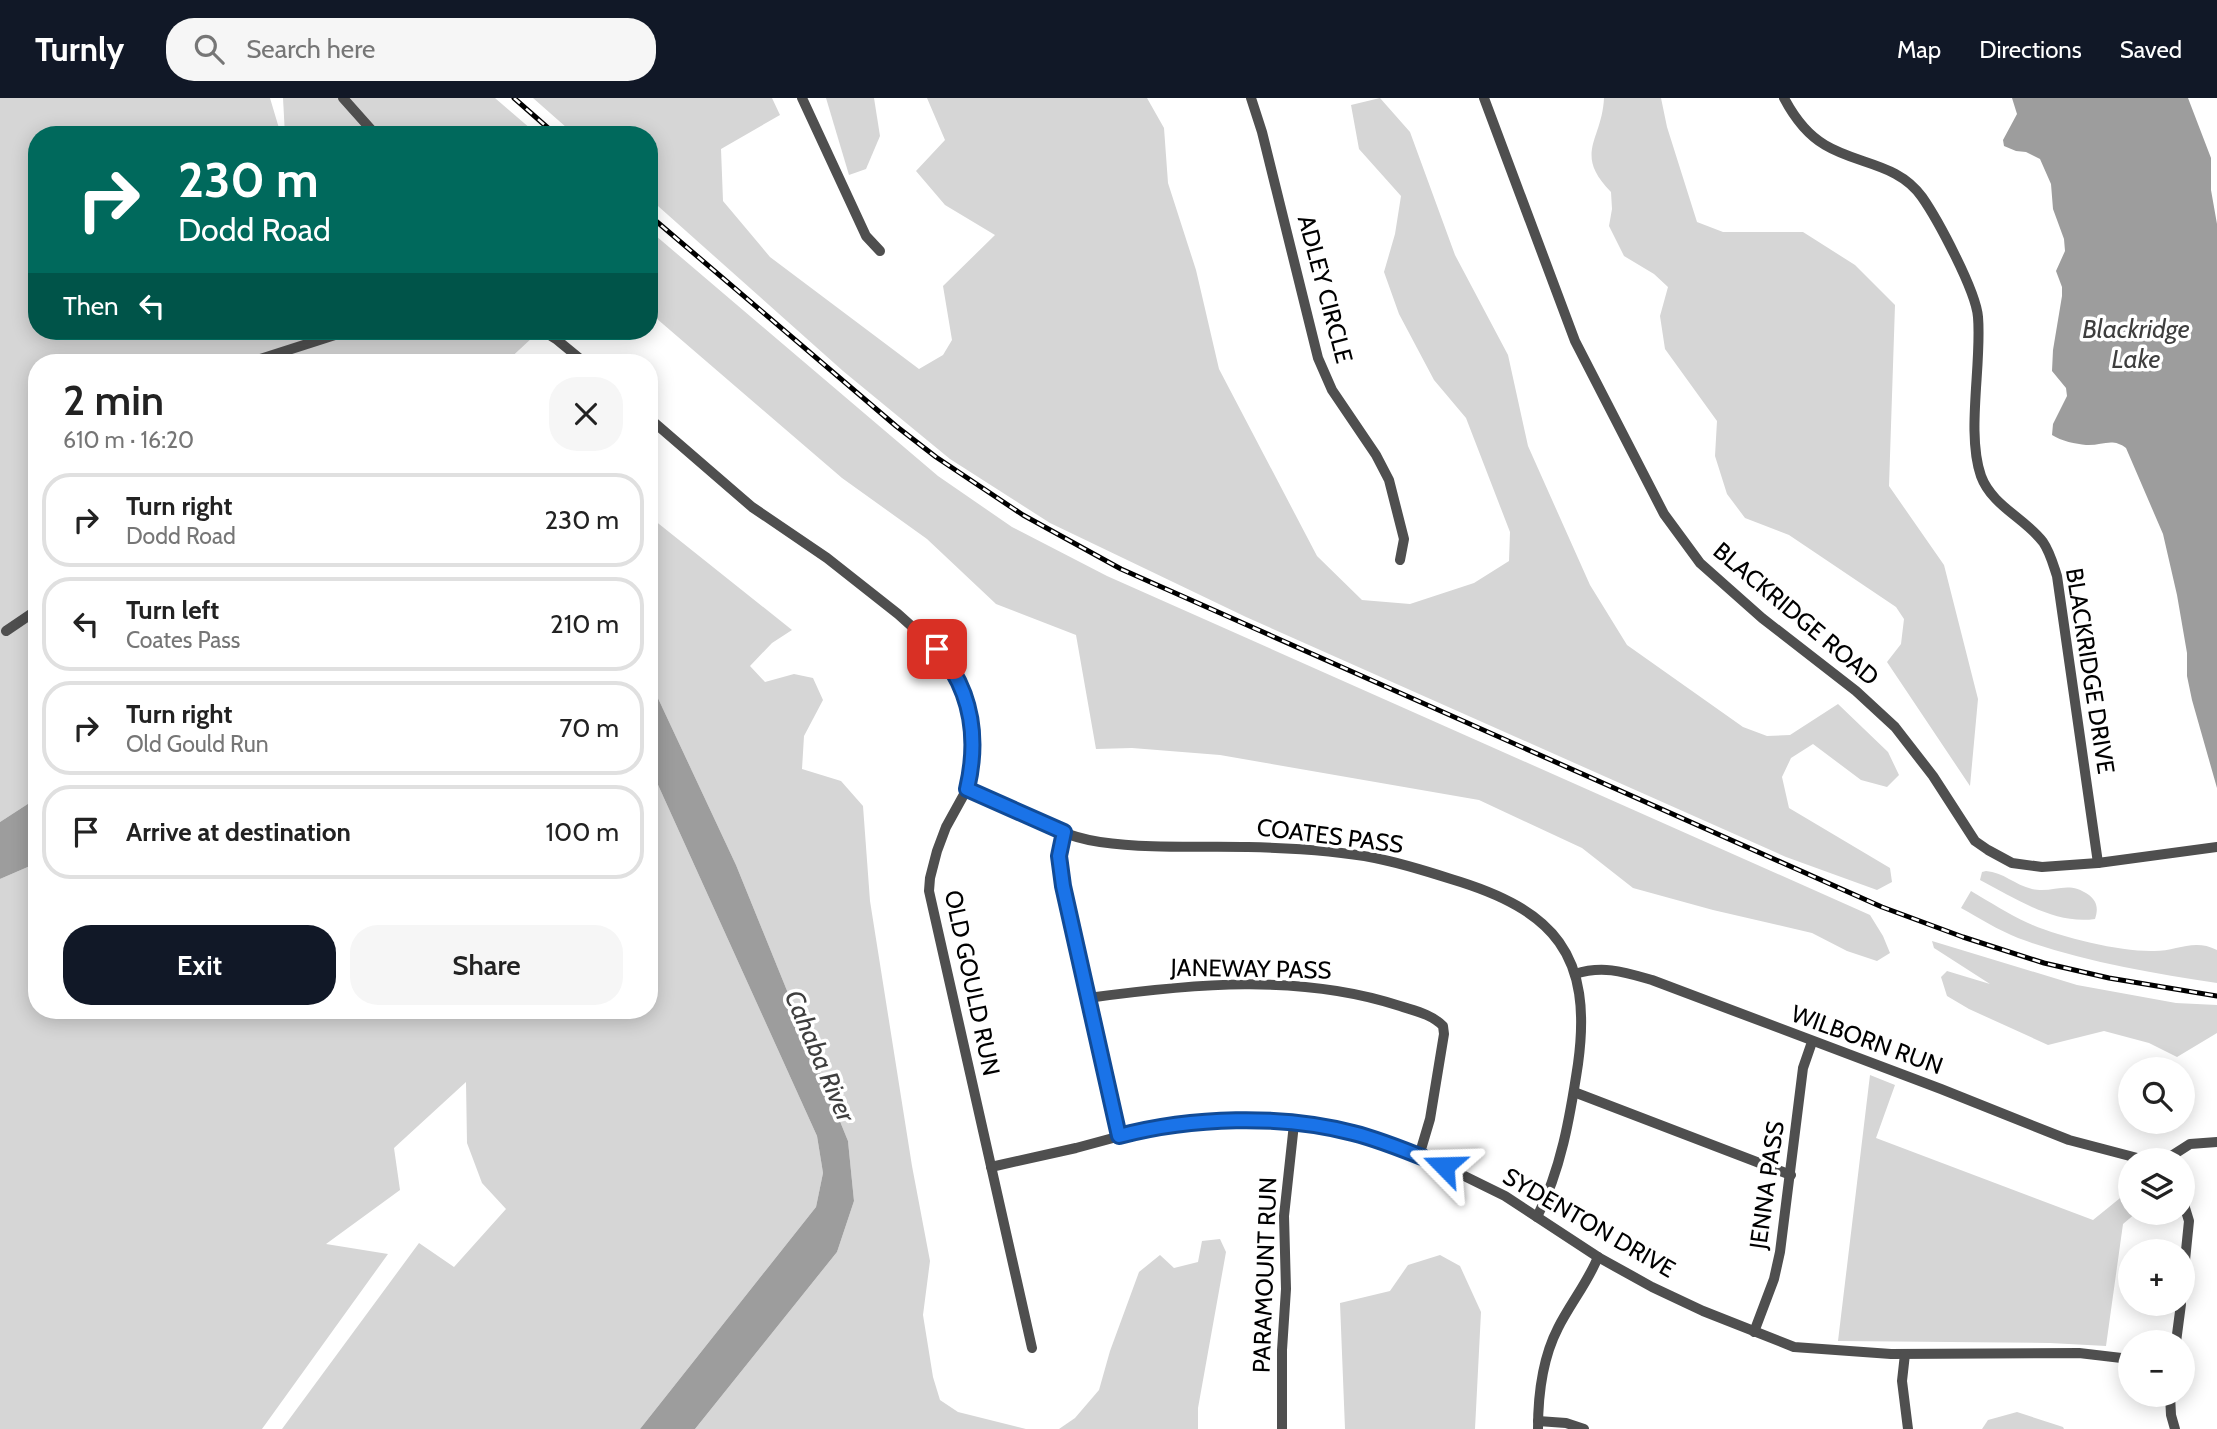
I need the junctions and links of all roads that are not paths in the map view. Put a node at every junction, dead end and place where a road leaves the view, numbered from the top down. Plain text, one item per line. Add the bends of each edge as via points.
1 (343, 98) edge
2 (802, 98) edge
3 (1251, 98) edge
4 (1484, 98) edge
5 (1784, 98) edge
6 (368, 126) edge
7 (880, 251) dead end
8 (319, 340) edge
9 (555, 340) edge
10 (276, 354) edge
11 (573, 354) edge
12 (658, 426) edge
13 (1400, 560) dead end
14 (28, 616) edge
15 (6, 631) dead end
16 (967, 789) junction
17 (1064, 832) junction
18 (2217, 847) edge
19 (2098, 863) junction
20 (1575, 974) junction
21 (1088, 998) junction
22 (1812, 1042) junction
23 (1574, 1092) junction
24 (1294, 1124) junction
25 (1119, 1136) junction
26 (2217, 1142) edge
27 (2184, 1148) edge
28 (2118, 1153) edge
29 (1419, 1156) junction
30 (991, 1167) junction
31 (1791, 1175) junction
32 (1537, 1217) junction
33 (1598, 1257) junction
34 (1754, 1332) junction
35 (1032, 1348) dead end
36 (1905, 1354) junction
37 (2118, 1358) edge
38 (2171, 1407) edge
39 (1538, 1425) edge
40 (1282, 1429) edge
41 (1584, 1429) edge
42 (1908, 1429) edge
43 (2175, 1429) edge

1 - 6 street
2 - 7 street via 866,236
3 - 13 street, ADLEY CIRCLE via 1315,347 1332,390 1389,480 1404,539
4 - 19 street, BLACKRIDGE ROAD via 1575,341 1684,544 1725,587 1895,727 1975,841 1999,857 2028,866
5 - 19 street, BLACKRIDGE DRIVE via 1815,139 1887,168 1911,185 1930,210 1970,288 1979,320 1977,460 1993,496 2044,544 2057,576
8 - 10 street
9 - 11 street
12 - 16 street, OLD GOULD RUN via 752,507 898,614 950,664 966,696 974,743
14 - 15 street
16 - 17 street, COATES PASS
16 - 30 street, OLD GOULD RUN via 937,851 929,891
17 - 20 street, COATES PASS via 1097,842 1137,846 1292,849 1401,864 1518,905 1555,938
17 - 21 street via 1059,856
18 - 19 street, BLACKRIDGE ROAD
20 - 22 street, WILBORN RUN via 1606,968 1629,974
20 - 23 street, COATES PASS via 1583,1015
21 - 25 street
21 - 29 street, JANEWAY PASS via 1185,987 1287,986 1352,993 1426,1014 1443,1026 1444,1034
22 - 28 street, WILBORN RUN via 2069,1140
22 - 31 street, JENNA PASS via 1803,1068
23 - 31 street
23 - 32 street, COATES PASS via 1553,1183
24 - 25 street, SYDENTON DRIVE via 1180,1123
24 - 29 street, SYDENTON DRIVE via 1350,1132
24 - 40 street, PARAMOUNT RUN via 1284,1216
25 - 30 street, SYDENTON DRIVE
26 - 27 street
29 - 32 street, SYDENTON DRIVE via 1485,1186
30 - 35 street, OLD GOULD RUN
31 - 34 street, JENNA PASS via 1774,1279
32 - 33 street, SYDENTON DRIVE
33 - 34 street, SYDENTON DRIVE via 1652,1287
33 - 39 street via 1549,1349
34 - 36 street, SYDENTON DRIVE via 1794,1347
36 - 37 street, SYDENTON DRIVE via 2078,1353
36 - 42 street via 1902,1381
38 - 43 street
39 - 41 street via 1566,1423

